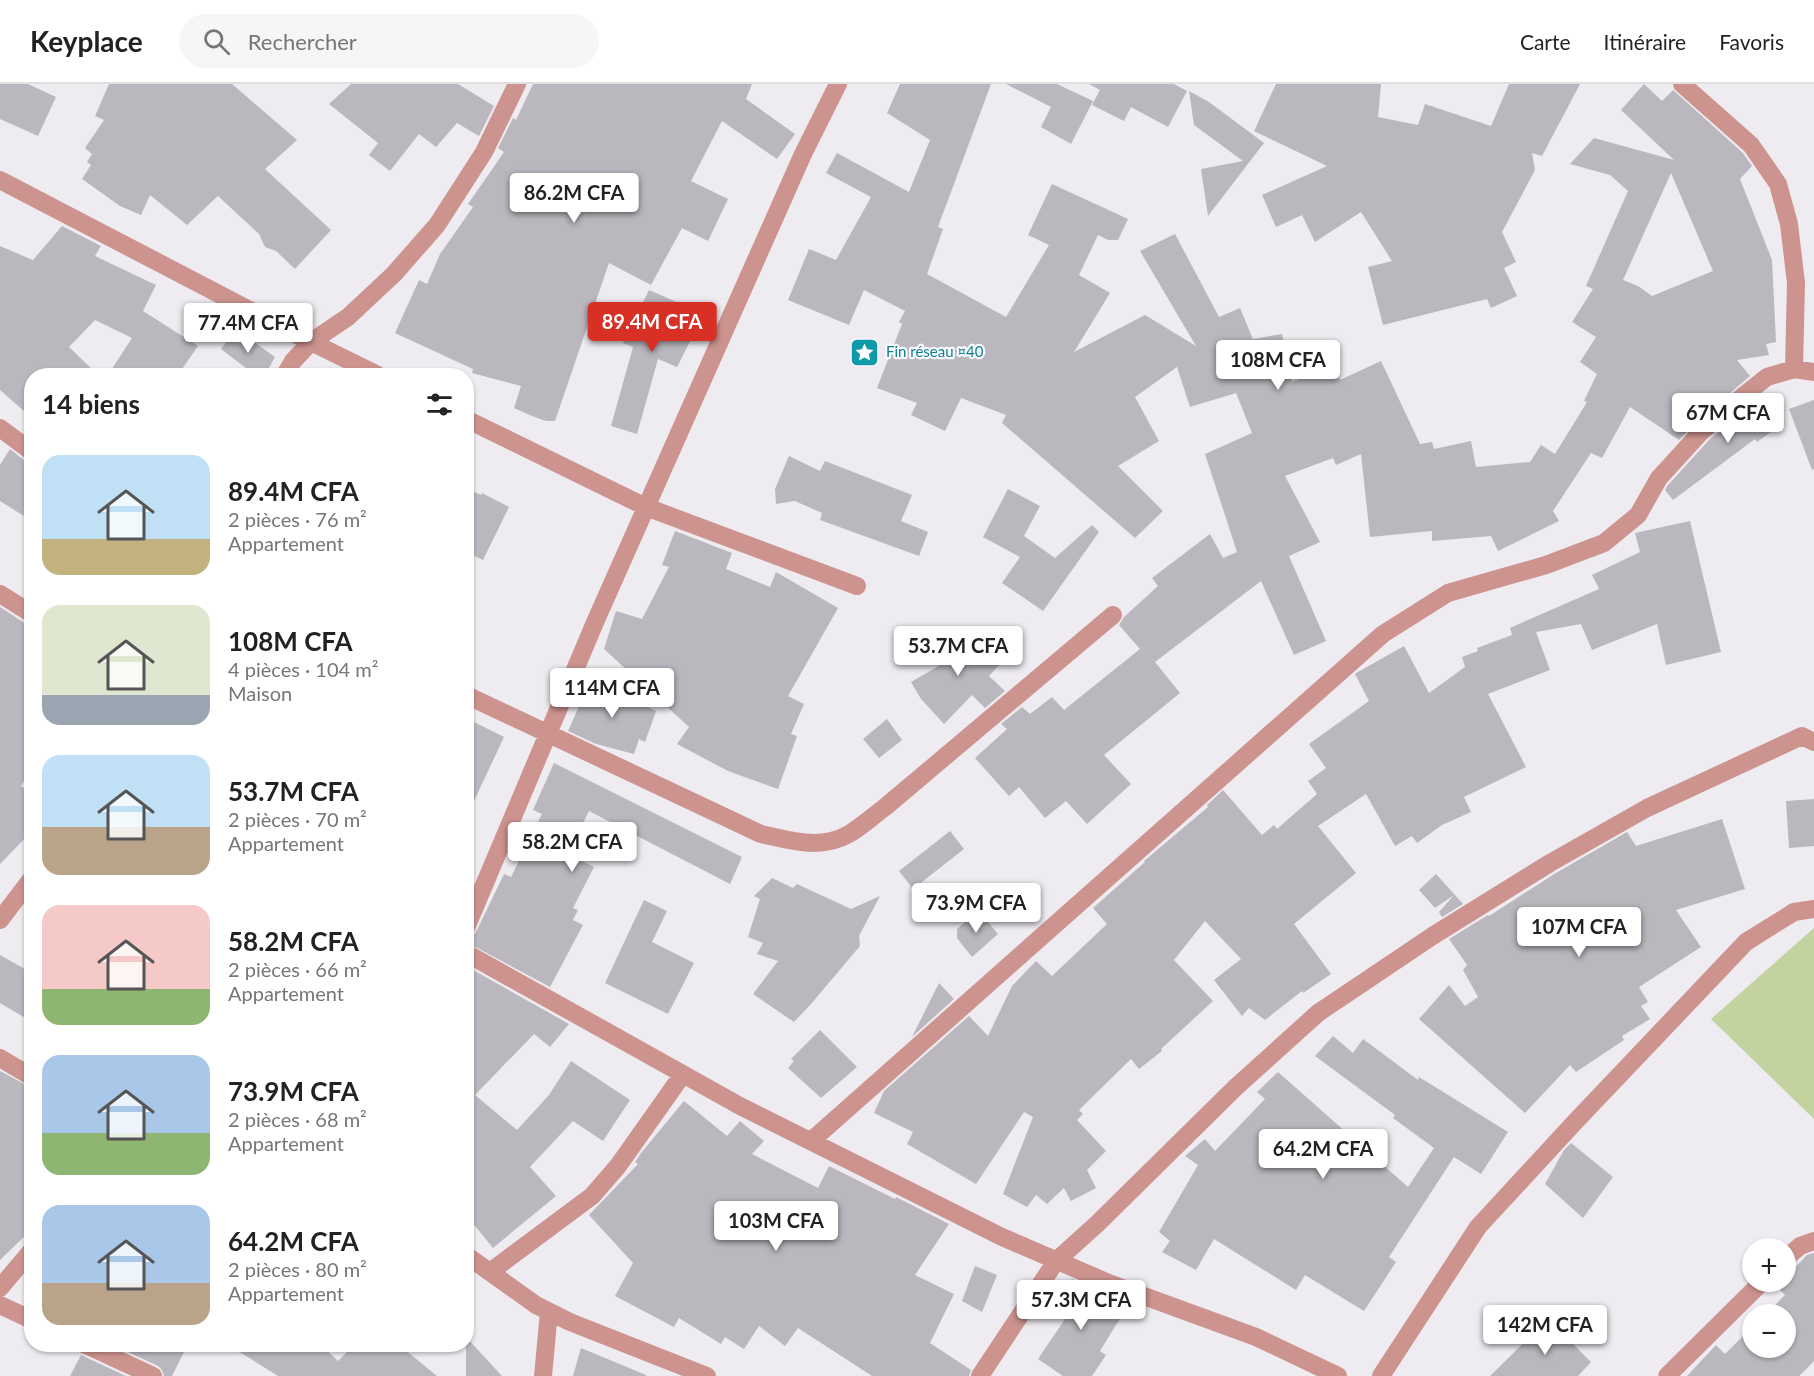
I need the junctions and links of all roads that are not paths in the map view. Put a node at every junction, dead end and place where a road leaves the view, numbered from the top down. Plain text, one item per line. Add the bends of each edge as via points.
1 (517, 84) edge
2 (838, 84) edge
3 (1682, 84) edge
4 (0, 180) edge
5 (311, 342) junction
6 (289, 368) edge
7 (364, 368) edge
8 (1794, 369) junction
9 (1814, 372) edge
10 (474, 422) edge
11 (0, 428) edge
12 (24, 446) edge
13 (646, 507) junction
14 (857, 586) dead end
15 (0, 594) edge
16 (24, 609) edge
17 (1113, 615) dead end
18 (474, 699) edge
19 (547, 734) junction
20 (1810, 735) edge
21 (24, 888) edge
22 (474, 909) edge
23 (1814, 909) edge
24 (0, 920) edge
25 (474, 957) edge
26 (0, 1058) edge
27 (24, 1072) edge
28 (683, 1074) junction
29 (811, 1141) junction
30 (1814, 1241) edge
31 (1796, 1249) edge
32 (24, 1260) edge
33 (474, 1261) edge
34 (1056, 1261) junction
35 (490, 1272) junction
36 (0, 1288) edge
37 (1751, 1292) edge
38 (0, 1305) edge
39 (549, 1311) junction
40 (24, 1316) edge
41 (101, 1352) edge
42 (982, 1373) edge
43 (153, 1376) edge
44 (543, 1376) edge
45 (707, 1376) edge
46 (1338, 1376) edge
47 (1381, 1376) edge
48 (1668, 1376) edge

1 - 5 street via 484,152 436,225 394,274 348,318
2 - 13 street
3 - 8 street via 1751,145 1778,183 1789,224 1796,283
4 - 5 street
5 - 6 street
5 - 7 street
8 - 9 street
8 - 29 street via 1767,377 1701,432 1659,478 1638,515 1604,543 1546,565 1448,593 1383,634
10 - 13 street
11 - 12 street
13 - 14 street
13 - 19 street
15 - 16 street
17 - 19 street via 884,808 849,834 820,844 761,834
18 - 19 street
19 - 22 street
20 - 34 street via 1647,808 1434,935 1318,1013
21 - 24 street
23 - 47 street via 1794,912 1746,942 1574,1123 1478,1227
25 - 28 street
26 - 27 street
28 - 29 street
28 - 35 street via 618,1167 592,1196
29 - 34 street
30 - 31 street
32 - 36 street
33 - 35 street
34 - 42 street
34 - 46 street via 1256,1337
35 - 39 street
37 - 48 street
38 - 40 street
39 - 44 street
39 - 45 street
41 - 43 street

